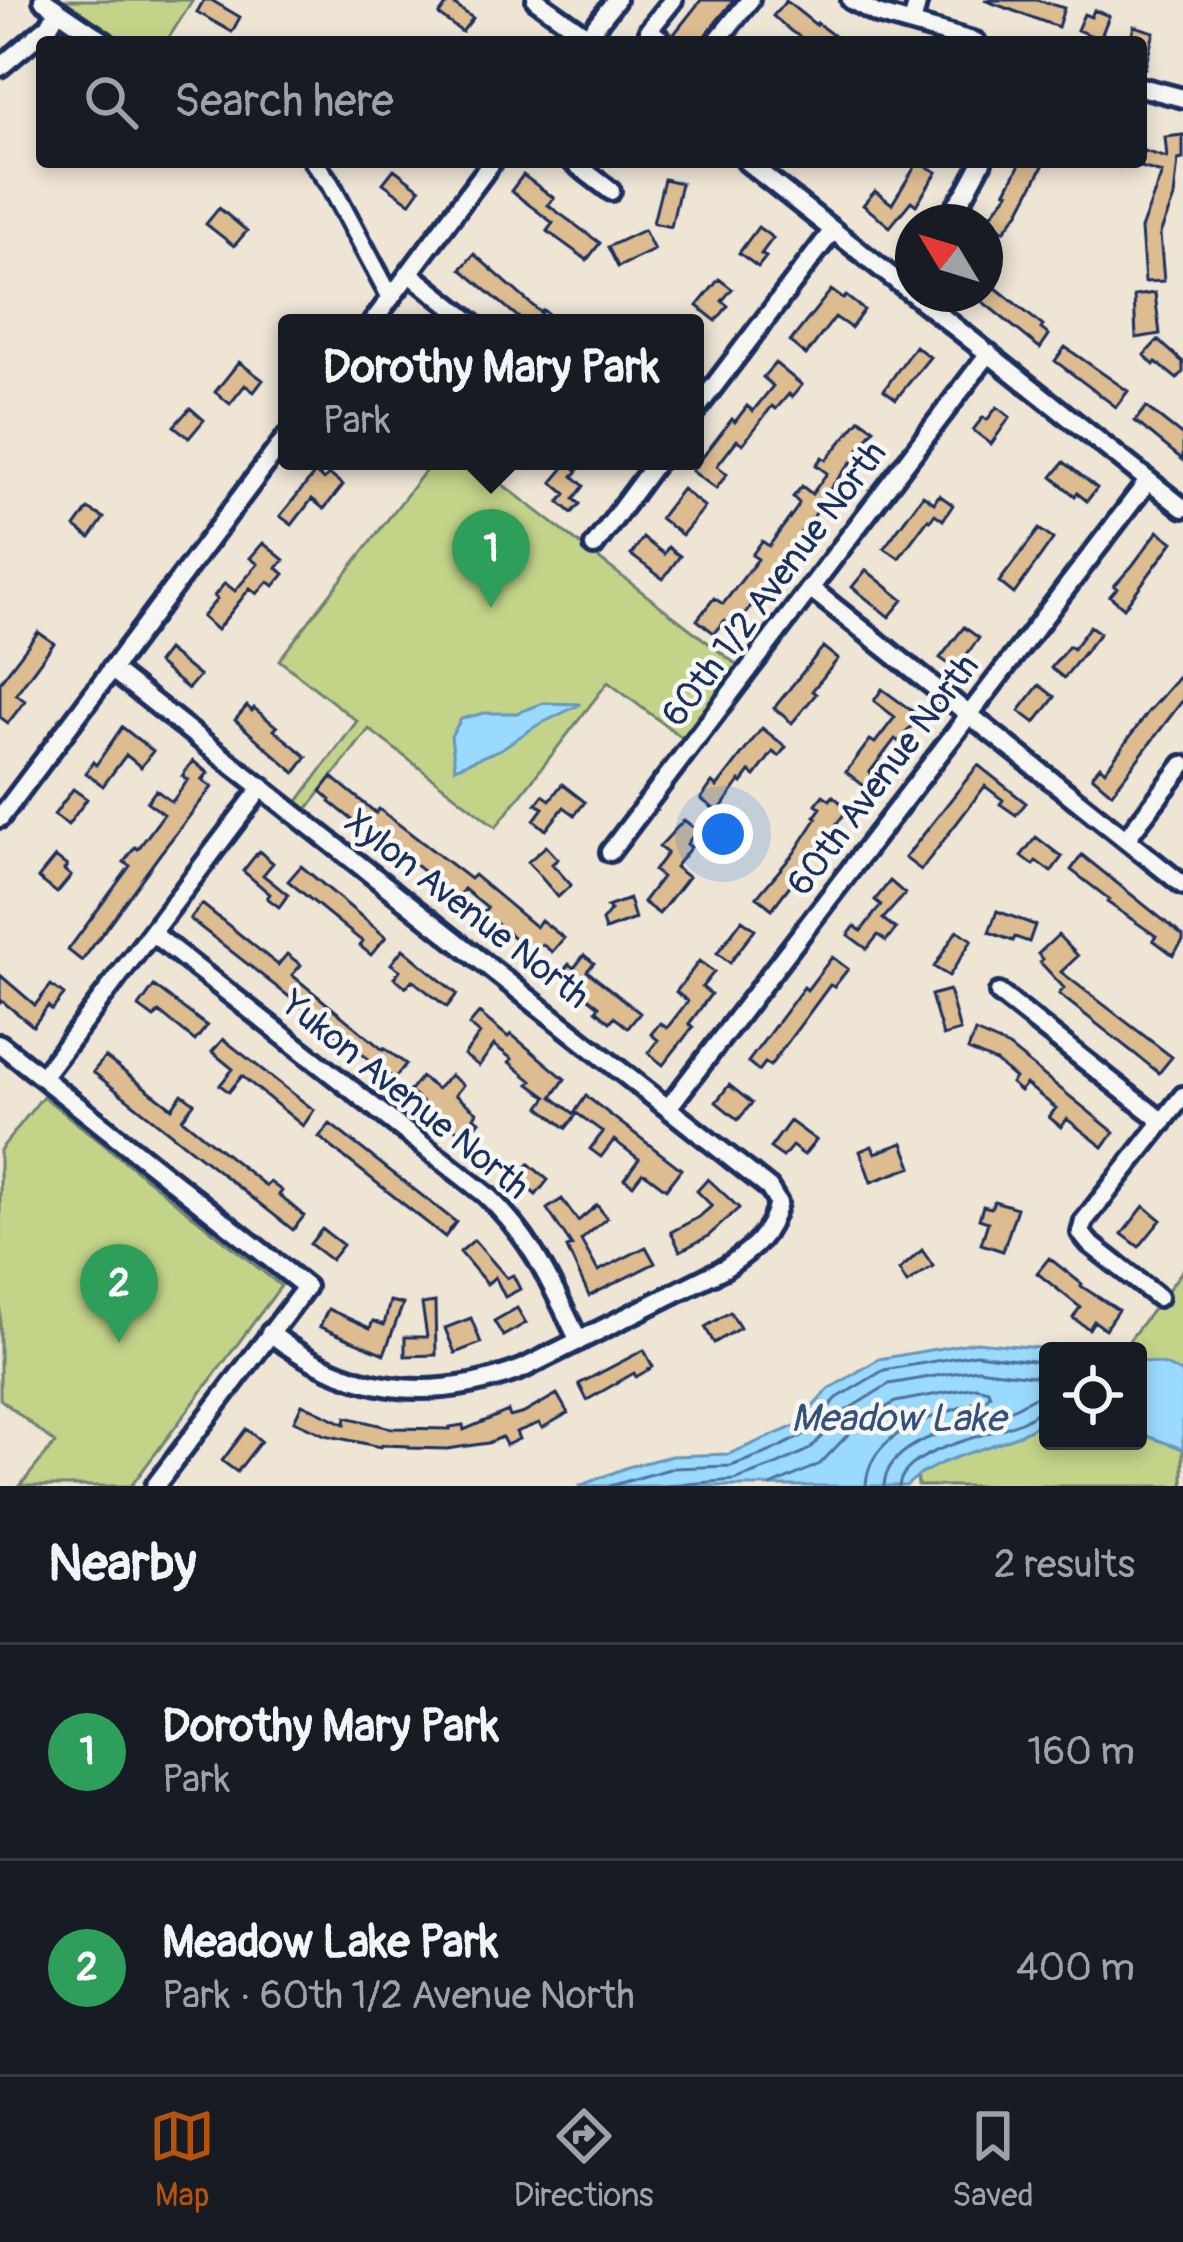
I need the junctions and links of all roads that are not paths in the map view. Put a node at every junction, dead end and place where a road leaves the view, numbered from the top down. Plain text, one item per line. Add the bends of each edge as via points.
1 (536, 0) edge
2 (616, 0) edge
3 (673, 0) edge
4 (750, 0) edge
5 (851, 0) edge
6 (918, 0) edge
7 (51, 5) edge
8 (912, 24) junction
9 (37, 36) edge
10 (96, 36) edge
11 (583, 36) edge
12 (591, 36) edge
13 (656, 36) edge
14 (721, 36) edge
15 (955, 36) edge
16 (36, 37) edge
17 (0, 67) edge
18 (1147, 89) edge
19 (1183, 98) edge
20 (318, 168) edge
21 (488, 168) edge
22 (581, 168) edge
23 (755, 168) edge
24 (979, 168) edge
25 (611, 191) dead end
26 (957, 204) edge
27 (833, 230) junction
28 (409, 273) junction
29 (895, 280) edge
30 (391, 298) junction
31 (936, 312) edge
32 (379, 314) edge
33 (461, 314) edge
34 (988, 353) junction
35 (704, 399) edge
36 (278, 448) edge
37 (648, 470) edge
38 (1148, 481) junction
39 (1183, 508) edge
40 (594, 546) dead end
41 (810, 589) junction
42 (111, 669) junction
43 (969, 715) junction
44 (1183, 765) edge
45 (262, 787) junction
46 (0, 818) edge
47 (1126, 839) junction
48 (610, 852) dead end
49 (1183, 885) edge
50 (152, 933) junction
51 (999, 993) dead end
52 (0, 1044) edge
53 (42, 1077) junction
54 (1183, 1096) edge
55 (668, 1108) junction
56 (1163, 1122) junction
57 (1158, 1298) dead end
58 (270, 1333) junction
59 (579, 1341) junction
60 (155, 1486) edge

1 - 11 street
2 - 12 street
3 - 13 street via 649,30
4 - 14 street
5 - 8 street
6 - 8 street
7 - 9 street via 49,26
7 - 10 street
8 - 15 street
16 - 17 street
18 - 19 street
20 - 30 street
21 - 28 street
22 - 25 street
23 - 27 street
24 - 26 street
27 - 29 street
27 - 35 street
28 - 30 street
28 - 33 street
30 - 32 street
31 - 34 street
34 - 38 street
34 - 41 street, 60th 1/2 Avenue North
36 - 42 street
37 - 40 street
38 - 39 street
38 - 43 street, 60th Avenue North
41 - 43 street
41 - 48 street, 60th 1/2 Avenue North
42 - 45 street, Xylon Avenue North
42 - 46 street
43 - 47 street
43 - 55 street, 60th Avenue North
44 - 47 street
45 - 50 street
45 - 55 street, Xylon Avenue North
47 - 49 street
50 - 53 street
50 - 59 street, Yukon Avenue North via 508,1216
51 - 56 street
52 - 53 street
53 - 58 street via 306,1287
54 - 56 street
55 - 59 street, Xylon Avenue North via 769,1188 778,1204 772,1226 725,1268
56 - 57 street via 1081,1233
58 - 59 street via 357,1382 425,1390 490,1381
58 - 60 street

